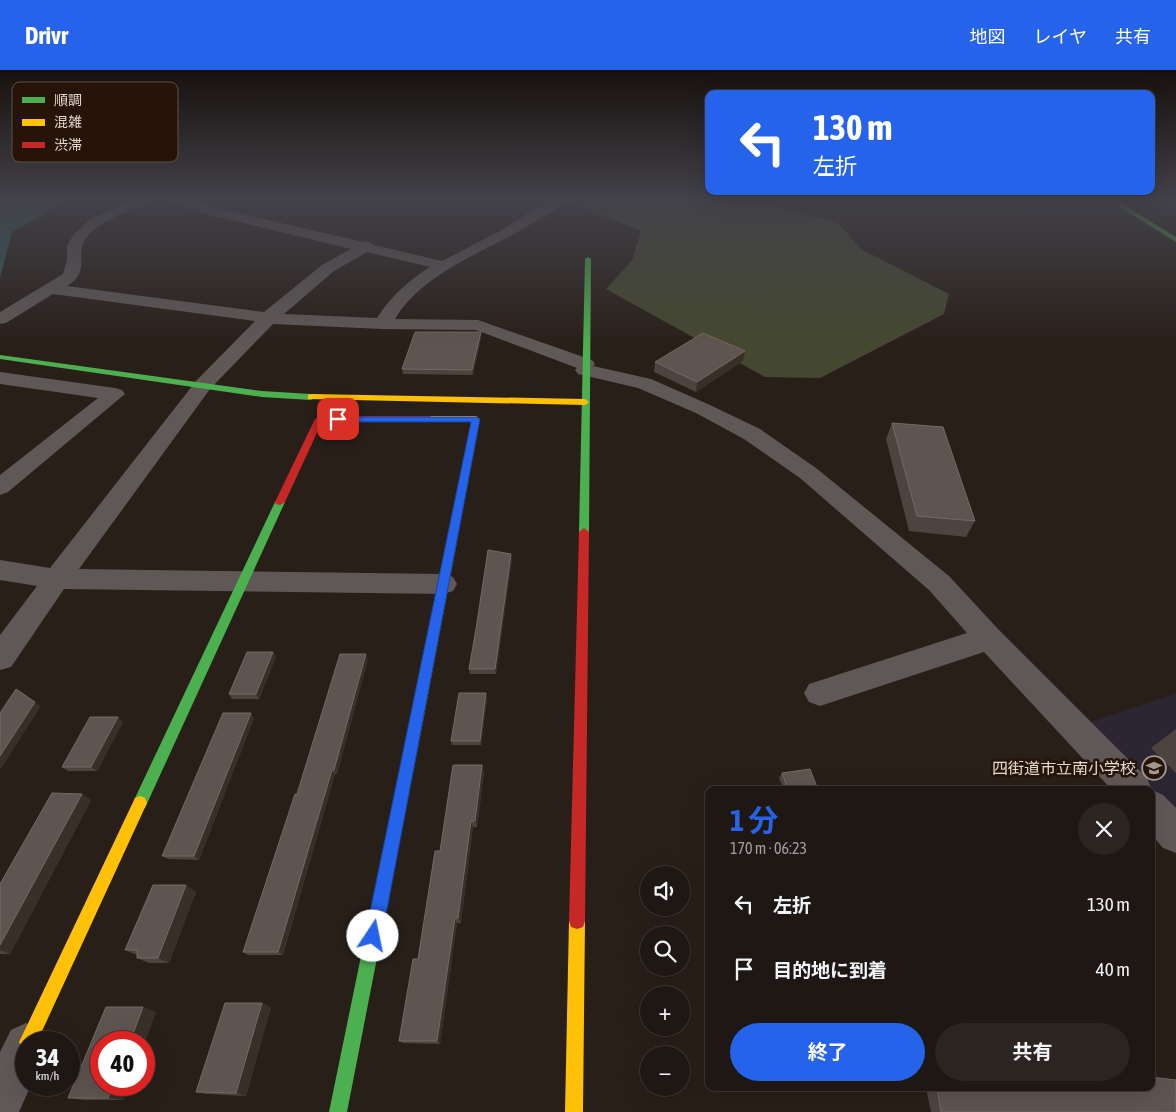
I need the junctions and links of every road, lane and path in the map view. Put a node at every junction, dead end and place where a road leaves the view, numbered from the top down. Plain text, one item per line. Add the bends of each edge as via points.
1 (75, 248) edge
2 (364, 248) edge
3 (373, 248) edge
4 (479, 248) edge
5 (588, 259) dead end
6 (444, 266) junction
7 (51, 289) junction
8 (268, 318) junction
9 (0, 319) edge
10 (383, 324) junction
11 (0, 357) edge
12 (585, 367) junction
13 (0, 378) edge
14 (203, 385) junction
15 (585, 402) junction
16 (0, 487) edge
17 (0, 570) edge
18 (57, 579) junction
19 (243, 581) junction
20 (443, 584) junction
21 (989, 638) junction
22 (0, 658) edge
23 (820, 693) dead end
24 (1131, 786) edge
25 (1155, 811) edge
26 (1176, 835) edge
27 (33, 1031) edge
28 (15, 1070) edge
29 (0, 1102) edge
30 (338, 1112) edge
31 (574, 1112) edge

1 - 7 street via 70,276
2 - 8 street via 328,268
3 - 6 street
4 - 6 street
5 - 12 street
6 - 10 street via 411,288 389,312
7 - 8 street
7 - 9 street
8 - 10 street
8 - 14 street
10 - 12 street via 478,324
11 - 14 street
12 - 15 street
12 - 21 street via 644,383 752,434 808,473 902,550 939,583
13 - 16 street via 115,394
14 - 15 street via 262,394 333,398
14 - 18 street
15 - 31 street
17 - 18 street
18 - 19 street
18 - 22 street
19 - 20 street
19 - 20 street via 319,419 476,419
19 - 27 street
20 - 30 street
21 - 23 street
21 - 24 street
25 - 26 street
28 - 29 street

